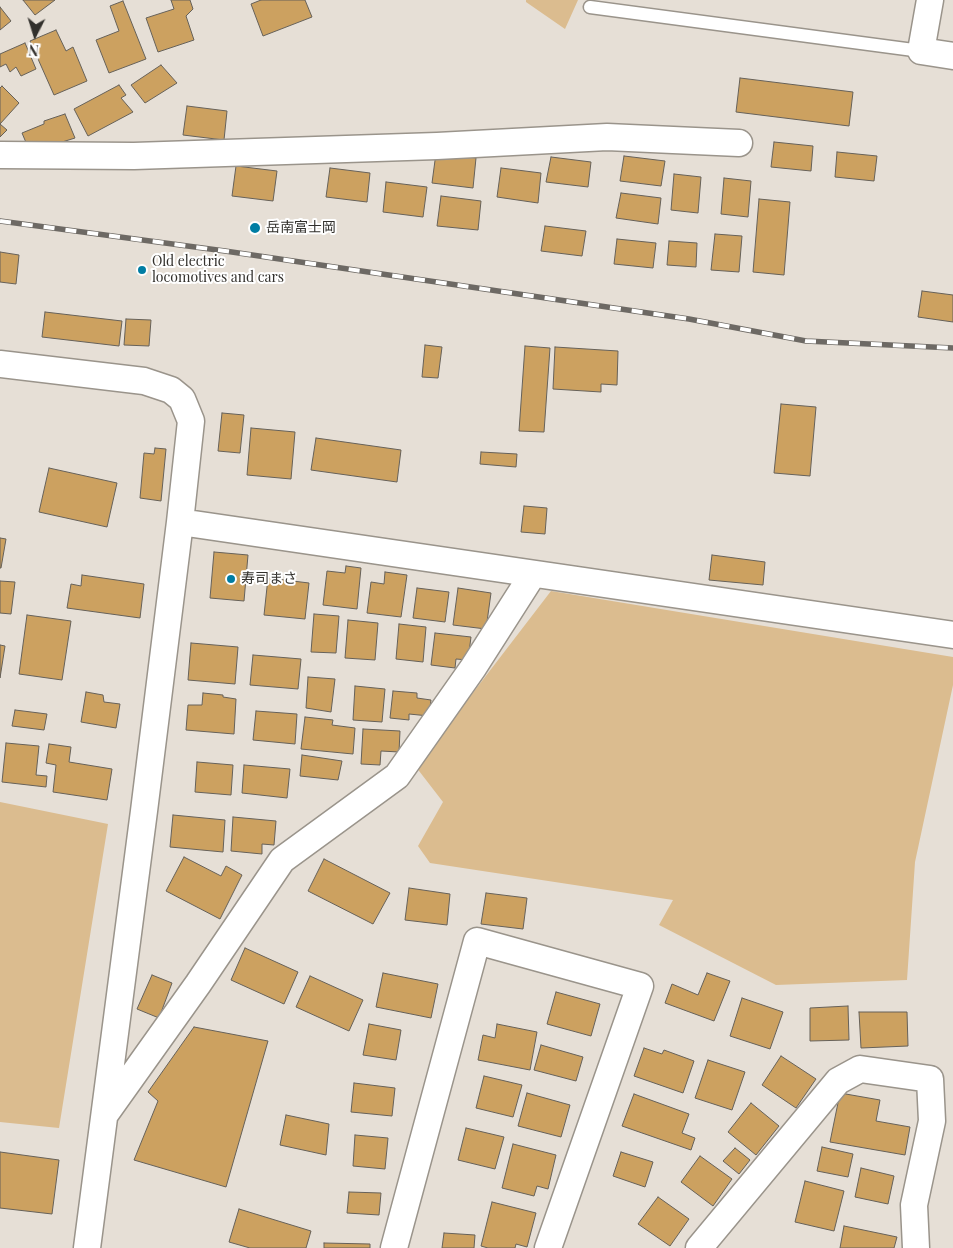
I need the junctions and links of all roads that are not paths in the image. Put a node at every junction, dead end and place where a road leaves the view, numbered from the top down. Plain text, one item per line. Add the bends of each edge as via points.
1 (930, 0) edge
2 (590, 7) dead end
3 (921, 51) junction
4 (953, 56) edge
5 (739, 143) dead end
6 (0, 155) edge
7 (0, 364) edge
8 (180, 522) junction
9 (533, 574) junction
10 (953, 635) edge
11 (104, 1115) junction
12 (87, 1248) edge
13 (394, 1248) edge
14 (548, 1248) edge
15 (699, 1248) edge
16 (916, 1248) edge

1 - 3 street
2 - 3 lane
3 - 4 street
5 - 6 street via 607,137 134,156
7 - 8 street via 144,381 171,390 182,399 191,421
8 - 9 street
8 - 11 street
9 - 10 street
9 - 11 street via 473,668 397,776 282,860
11 - 12 street
13 - 14 street via 477,941 640,986
15 - 16 street via 838,1081 860,1068 930,1079 932,1121 914,1205

